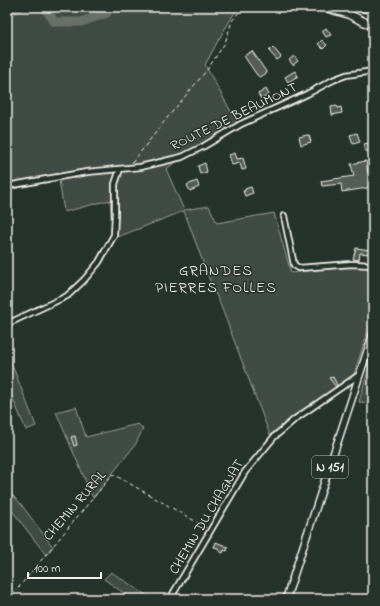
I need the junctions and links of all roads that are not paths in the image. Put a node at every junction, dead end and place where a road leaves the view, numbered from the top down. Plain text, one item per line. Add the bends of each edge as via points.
1 (324, 7) edge
2 (360, 7) edge
3 (373, 10) edge
4 (373, 26) edge
5 (373, 71) edge
6 (120, 169) junction
7 (7, 186) edge
8 (284, 216) dead end
9 (373, 265) edge
10 (7, 324) edge
11 (373, 334) edge
12 (360, 375) junction
13 (170, 599) edge
14 (286, 599) edge

1 - 4 highway via 348,14
2 - 3 highway
5 - 6 street, ROUTE DE BEAUMONT via 346,75 333,80 241,124 182,157
6 - 7 street, ROUTE DE BEAUMONT
6 - 10 street via 115,184 114,235 99,262 67,296
8 - 9 street via 294,265 299,268
11 - 12 main road, N 151
12 - 13 street, CHEMIN DU CHAGNAT via 295,419 274,437 245,472
12 - 14 main road, N 151

